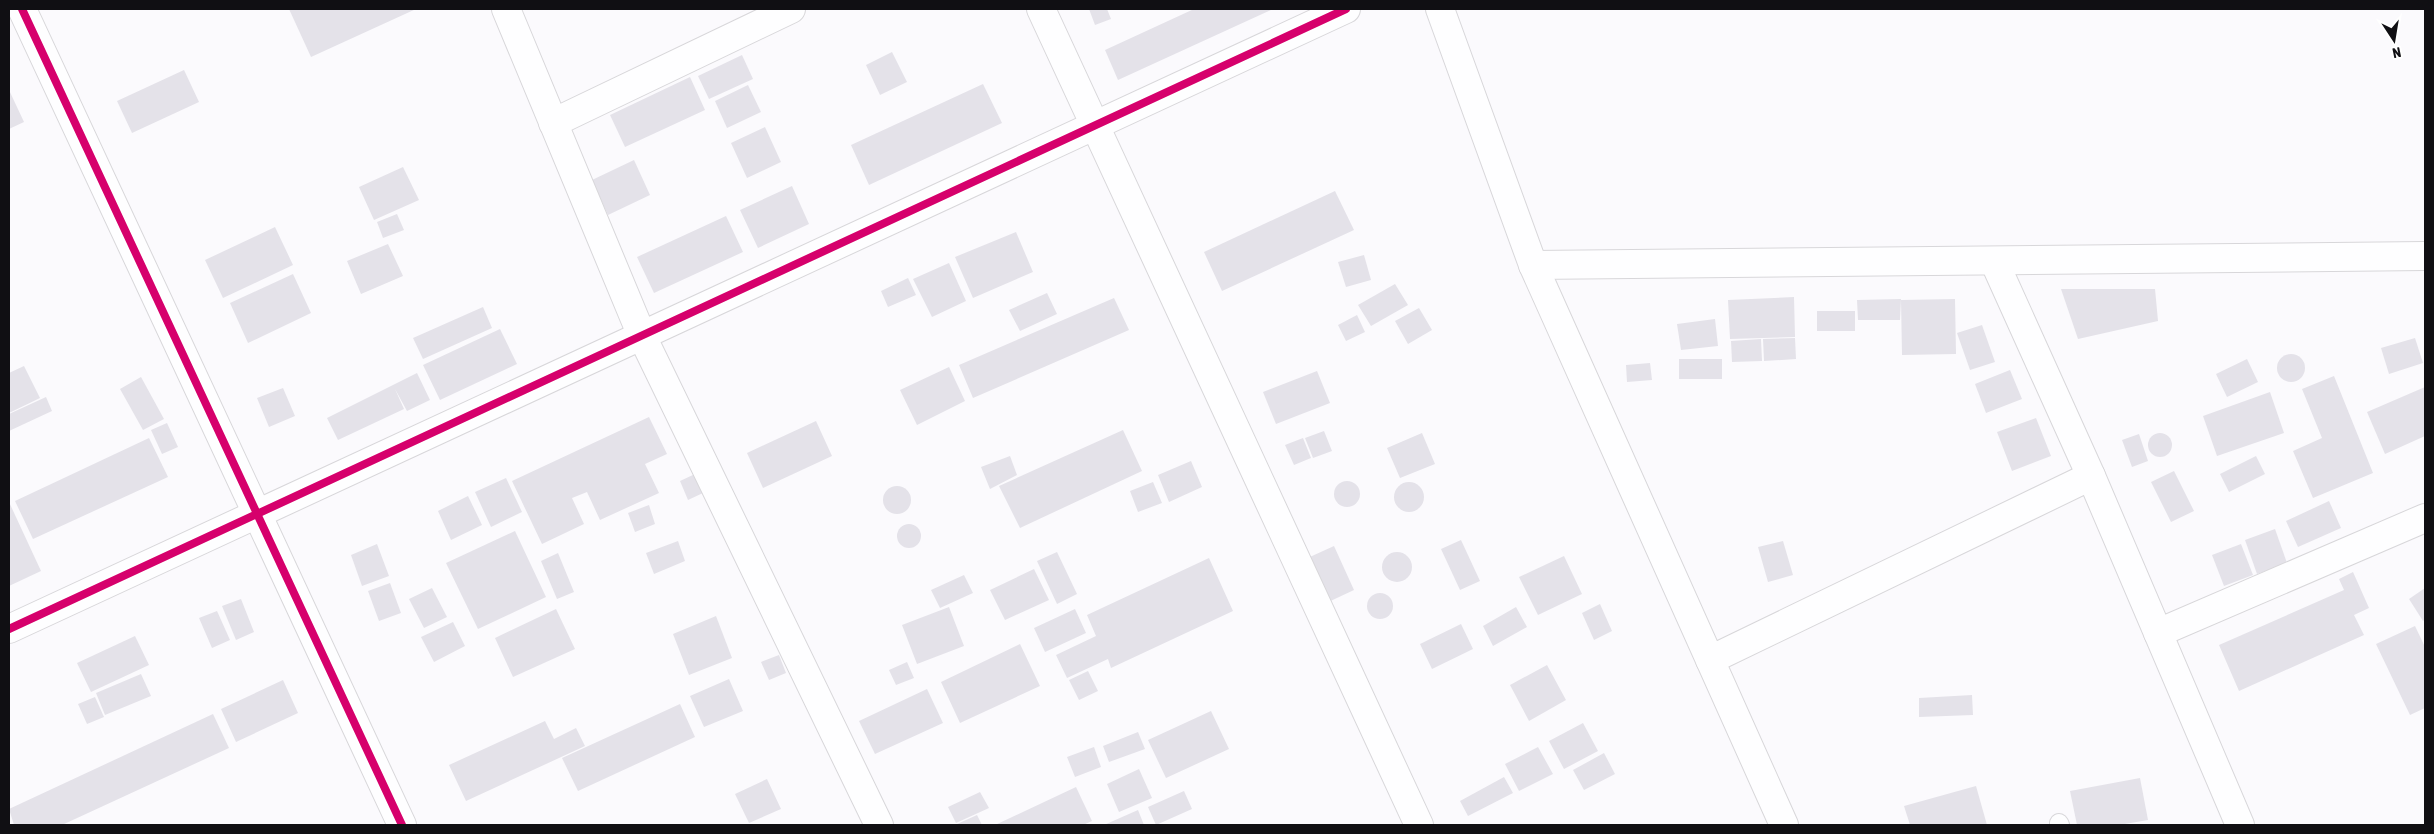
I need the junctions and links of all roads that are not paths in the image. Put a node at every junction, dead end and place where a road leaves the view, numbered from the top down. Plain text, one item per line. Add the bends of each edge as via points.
1 (22, 9) edge
2 (506, 9) edge
3 (791, 9) edge
4 (1041, 9) edge
5 (1346, 9) edge
6 (1440, 9) edge
7 (553, 123) junction
8 (1095, 125) junction
9 (2424, 259) edge
10 (1994, 261) junction
11 (1533, 265) junction
12 (642, 336) junction
13 (2091, 476) junction
14 (257, 514) junction
15 (2425, 518) edge
16 (9, 629) edge
17 (2158, 633) junction
18 (1710, 660) junction
19 (402, 825) edge
20 (879, 825) edge
21 (1419, 825) edge
22 (1784, 825) edge
23 (2240, 825) edge

1 - 14 street
2 - 7 street
3 - 7 street
4 - 8 street
5 - 8 street
6 - 11 street
7 - 12 street
8 - 12 street
8 - 21 street
9 - 10 street
10 - 11 street
10 - 13 street
11 - 18 street
12 - 14 street
12 - 20 street
13 - 17 street
13 - 18 street
14 - 16 street
14 - 19 street
15 - 17 street
17 - 23 street
18 - 22 street

